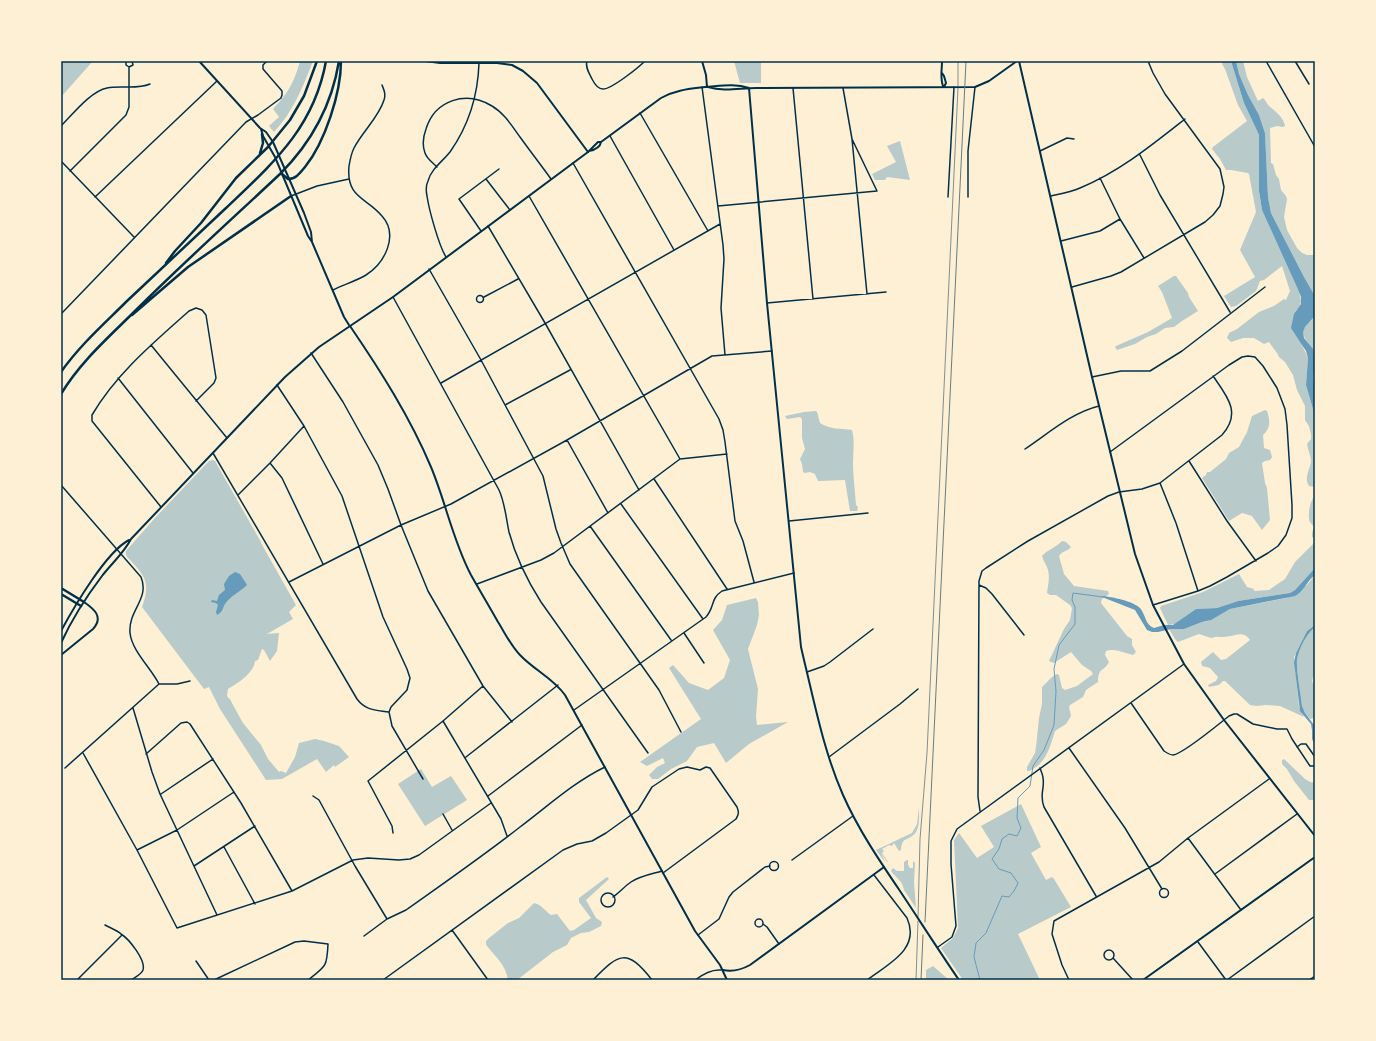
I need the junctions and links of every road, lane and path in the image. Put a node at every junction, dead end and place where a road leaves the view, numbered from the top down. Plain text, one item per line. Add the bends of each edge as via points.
1 (126, 61) edge
2 (132, 61) edge
3 (199, 61) edge
4 (267, 61) edge
5 (317, 61) edge
6 (326, 61) edge
7 (340, 61) edge
8 (425, 61) edge
9 (587, 61) edge
10 (645, 61) edge
11 (702, 61) edge
12 (942, 61) edge
13 (958, 61) edge
14 (1018, 61) edge
15 (1148, 61) edge
16 (1266, 61) edge
17 (1295, 61) edge
18 (446, 62) edge
19 (479, 63) junction
20 (129, 67) junction
21 (217, 81) junction
22 (150, 84) dead end
23 (1309, 84) dead end
24 (382, 85) dead end
25 (128, 87) junction
26 (702, 87) junction
27 (707, 87) junction
28 (944, 87) junction
29 (954, 87) junction
30 (975, 87) junction
31 (749, 88) junction
32 (793, 88) junction
33 (843, 88) junction
34 (475, 99) junction
35 (640, 113) junction
36 (252, 118) junction
37 (1185, 119) junction
38 (61, 126) edge
39 (260, 128) junction
40 (262, 134) junction
41 (610, 136) junction
42 (852, 139) junction
43 (1074, 139) dead end
44 (273, 142) junction
45 (269, 146) junction
46 (1315, 147) edge
47 (1040, 151) junction
48 (588, 152) junction
49 (1140, 155) junction
50 (259, 156) junction
51 (61, 161) edge
52 (572, 163) junction
53 (437, 167) junction
54 (499, 168) dead end
55 (70, 171) junction
56 (282, 174) joint
57 (287, 178) junction
58 (1100, 178) junction
59 (349, 179) junction
60 (486, 179) junction
61 (551, 179) junction
62 (857, 193) junction
63 (296, 194) junction
64 (291, 196) junction
65 (529, 196) junction
66 (1050, 196) junction
67 (948, 197) dead end
68 (968, 197) dead end
69 (96, 198) junction
70 (804, 198) junction
71 (758, 202) junction
72 (718, 206) junction
73 (302, 207) junction
74 (296, 210) junction
75 (510, 210) junction
76 (1120, 219) junction
77 (307, 221) junction
78 (302, 223) junction
79 (720, 224) junction
80 (488, 226) junction
81 (481, 231) junction
82 (708, 231) junction
83 (1185, 234) junction
84 (134, 237) junction
85 (1061, 241) junction
86 (312, 242) junction
87 (674, 250) junction
88 (446, 257) junction
89 (1144, 258) junction
90 (163, 267) junction
91 (429, 269) junction
92 (635, 272) junction
93 (518, 278) junction
94 (1072, 287) junction
95 (1265, 287) dead end
96 (333, 290) junction
97 (886, 292) dead end
98 (867, 294) junction
99 (393, 297) junction
100 (484, 298) dead end
101 (588, 299) junction
102 (813, 299) junction
103 (767, 303) junction
104 (1231, 313) junction
105 (61, 314) edge
106 (125, 320) junction
107 (545, 323) junction
108 (350, 326) junction
109 (151, 345) junction
110 (772, 351) junction
111 (311, 353) junction
112 (725, 355) junction
113 (481, 360) junction
114 (571, 369) junction
115 (691, 369) junction
116 (61, 372) edge
117 (1092, 376) junction
118 (1213, 376) junction
119 (118, 378) junction
120 (441, 383) junction
121 (277, 385) junction
122 (61, 394) edge
123 (643, 396) junction
124 (196, 401) junction
125 (505, 405) junction
126 (1099, 406) junction
127 (600, 421) junction
128 (304, 426) junction
129 (226, 438) junction
130 (567, 440) junction
131 (1025, 449) dead end
132 (1110, 452) junction
133 (213, 453) junction
134 (727, 454) junction
135 (534, 458) junction
136 (680, 459) junction
137 (1189, 461) junction
138 (270, 463) junction
139 (193, 473) junction
140 (654, 479) junction
141 (494, 480) junction
142 (1160, 483) junction
143 (61, 485) edge
144 (639, 490) junction
145 (1120, 492) junction
146 (238, 495) junction
147 (621, 504) junction
148 (161, 507) junction
149 (445, 507) junction
150 (608, 513) junction
151 (868, 513) dead end
152 (789, 521) junction
153 (401, 526) junction
154 (590, 526) junction
155 (131, 539) junction
156 (359, 546) junction
157 (562, 547) junction
158 (117, 550) junction
159 (120, 554) junction
160 (1256, 561) junction
161 (323, 564) junction
162 (521, 567) junction
163 (794, 573) junction
164 (289, 582) junction
165 (754, 582) junction
166 (477, 584) junction
167 (979, 585) junction
168 (61, 588) edge
169 (727, 589) junction
170 (1198, 591) junction
171 (61, 594) edge
172 (79, 599) junction
173 (84, 602) junction
174 (76, 604) junction
175 (1153, 604) junction
176 (81, 606) junction
177 (702, 619) junction
178 (873, 629) dead end
179 (61, 631) edge
180 (683, 633) junction
181 (1024, 635) dead end
182 (672, 641) junction
183 (61, 643) edge
184 (61, 655) edge
185 (640, 663) junction
186 (704, 663) dead end
187 (1184, 664) junction
188 (807, 672) junction
189 (190, 681) dead end
190 (159, 684) junction
191 (483, 686) junction
192 (558, 686) junction
193 (918, 689) dead end
194 (603, 690) junction
195 (1130, 703) junction
196 (133, 708) junction
197 (574, 710) junction
198 (389, 712) junction
199 (1224, 720) junction
200 (443, 721) junction
201 (512, 722) junction
202 (582, 725) junction
203 (681, 732) dead end
204 (1297, 747) junction
205 (1069, 748) junction
206 (406, 751) junction
207 (83, 753) junction
208 (146, 754) junction
209 (648, 754) dead end
210 (1315, 757) edge
211 (466, 758) junction
212 (829, 758) junction
213 (213, 759) junction
214 (1315, 766) edge
215 (605, 767) junction
216 (65, 768) joint
217 (1040, 768) junction
218 (62, 769) edge
219 (423, 779) dead end
220 (1269, 779) junction
221 (234, 792) junction
222 (160, 794) junction
223 (313, 796) dead end
224 (488, 797) junction
225 (491, 804) junction
226 (980, 811) junction
227 (443, 814) dead end
228 (632, 814) junction
229 (1297, 814) junction
230 (853, 816) junction
231 (255, 826) junction
232 (177, 830) junction
233 (453, 831) junction
234 (393, 833) dead end
235 (1315, 836) edge
236 (507, 837) junction
237 (1188, 838) junction
238 (224, 847) junction
239 (137, 850) junction
240 (1315, 856) edge
241 (353, 860) junction
242 (792, 860) dead end
243 (194, 866) junction
244 (770, 866) junction
245 (884, 867) junction
246 (1150, 868) junction
247 (663, 872) junction
248 (1215, 874) junction
249 (874, 875) junction
250 (1162, 889) junction
251 (292, 891) junction
252 (1096, 896) junction
253 (613, 897) junction
254 (254, 904) junction
255 (1241, 910) junction
256 (217, 915) junction
257 (1315, 916) edge
258 (387, 919) junction
259 (763, 924) junction
260 (105, 925) dead end
261 (452, 930) junction
262 (123, 934) junction
263 (364, 936) dead end
264 (698, 936) junction
265 (1198, 942) junction
266 (780, 944) junction
267 (937, 948) junction
268 (1113, 958) junction
269 (196, 961) dead end
270 (723, 970) junction
271 (1315, 976) edge
272 (76, 980) edge
273 (131, 980) edge
274 (209, 980) edge
275 (214, 980) edge
276 (308, 980) edge
277 (383, 980) edge
278 (488, 980) edge
279 (593, 980) edge
280 (652, 980) edge
281 (696, 980) edge
282 (727, 980) edge
283 (867, 980) edge
284 (916, 980) edge
285 (959, 980) edge
286 (1069, 980) edge
287 (1134, 980) edge
288 (1143, 980) edge
289 (1227, 980) edge
290 (1309, 980) edge

1 - 20 street
2 - 20 street via 133,65
3 - 21 main road
4 - 36 street via 263,69 282,91 282,96
5 - 44 highway via 299,107
6 - 90 highway via 322,82 311,108 288,146
7 - 57 highway via 341,68 333,106 323,138 306,166 296,177
7 - 106 highway via 322,116 292,161
8 - 18 main road
9 - 10 street via 593,81 603,89
11 - 27 main road
12 - 28 main road via 942,73 946,83
13 - 284 lane via 927,753 920,839
14 - 30 main road via 989,81
14 - 47 main road
15 - 37 street via 1159,85
16 - 46 street
17 - 23 street
18 - 19 main road
19 - 34 street
19 - 48 main road via 507,64 529,74
20 - 25 street
21 - 36 main road
21 - 69 street
22 - 25 street
24 - 59 street via 384,99 353,149
25 - 38 street via 100,90
25 - 55 street via 129,107 125,117
26 - 27 main road
26 - 35 main road via 684,89 668,95
26 - 72 street
27 - 31 main road via 716,85
28 - 29 main road
28 - 33 main road
29 - 30 main road
29 - 67 street
30 - 68 street via 968,151
31 - 32 main road
31 - 71 main road
32 - 33 main road
32 - 70 street
33 - 42 street
34 - 53 street via 458,140
34 - 53 street via 458,98 447,102 430,118 423,145 426,156
34 - 61 street via 500,112
35 - 41 main road
35 - 82 street
36 - 39 main road
36 - 84 street
37 - 49 street
37 - 83 street via 1220,169 1224,187 1220,206 1213,215
39 - 40 main road
39 - 44 main road
40 - 45 main road
40 - 50 highway via 263,143
41 - 48 main road via 596,149
41 - 87 street
42 - 62 street
42 - 62 street via 877,191
43 - 47 street via 1067,138
44 - 45 highway
44 - 57 main road
45 - 50 highway
45 - 56 main road
47 - 66 main road
48 - 52 main road
49 - 58 street
49 - 83 street via 1160,195
50 - 90 highway via 236,178
51 - 55 street
52 - 61 main road
52 - 92 street
53 - 88 street via 428,181 426,195
54 - 60 street
55 - 69 street
56 - 57 highway
57 - 63 main road
57 - 64 main road
58 - 66 street via 1078,189
58 - 76 street
59 - 63 street
59 - 96 street via 357,195 386,221 390,241 378,266 365,276
60 - 75 street
60 - 81 street via 459,199
61 - 65 main road
62 - 70 street
62 - 98 street
63 - 64 street
63 - 73 main road
64 - 74 main road
64 - 106 highway via 188,267
65 - 75 main road
65 - 101 street
66 - 85 main road
69 - 84 street
70 - 71 street
70 - 102 street
71 - 72 street
71 - 103 main road
72 - 79 street
73 - 74 main road
73 - 77 main road
74 - 78 main road
75 - 80 main road
76 - 85 street via 1100,231
76 - 89 street
77 - 78 main road
77 - 86 main road
78 - 86 main road
79 - 82 street
79 - 112 street via 724,259 721,308
80 - 81 main road
80 - 93 street
81 - 88 main road
82 - 87 street
83 - 89 street
83 - 104 street
84 - 105 street
85 - 94 main road
86 - 96 main road
87 - 92 street
88 - 91 main road
89 - 94 street via 1121,272
90 - 116 highway via 85,342
91 - 99 main road
91 - 113 street
92 - 101 street
92 - 115 street
93 - 100 street
93 - 107 street
94 - 117 main road
95 - 104 street
96 - 108 main road
97 - 98 street
98 - 102 street
99 - 108 main road
99 - 120 street
101 - 107 street
101 - 123 street
102 - 103 street
103 - 110 main road
104 - 117 street via 1182,351 1150,371 1121,371
106 - 122 highway via 88,357
107 - 113 street
107 - 114 street
108 - 111 main road
108 - 149 main road via 381,372 420,443
109 - 119 street
109 - 124 street
109 - 124 street via 190,310 196,308 204,312 216,378
110 - 112 street
110 - 152 main road
111 - 121 main road
111 - 153 street via 370,451 388,489
112 - 115 street via 712,356
113 - 120 street
113 - 125 street
114 - 125 street
114 - 127 street
115 - 123 street
115 - 134 street via 719,419
117 - 126 main road
118 - 132 street
118 - 137 street via 1231,404 1231,421 1222,435
118 - 160 street via 1242,357 1255,358 1272,379 1285,409 1292,518 1286,535 1278,546
119 - 139 street
119 - 148 street via 94,412 92,420
120 - 141 street
121 - 128 street
121 - 129 main road
123 - 127 street
123 - 136 street
124 - 129 street
125 - 135 street
126 - 131 street via 1075,415
126 - 132 main road
127 - 130 street
127 - 144 street
128 - 138 street
128 - 156 street via 342,496
129 - 133 main road
130 - 135 street
130 - 150 street
132 - 145 main road
133 - 139 main road
133 - 146 street
134 - 136 street
134 - 165 street via 735,521 744,541
135 - 141 street
135 - 157 street via 545,482
136 - 140 street
137 - 142 street
137 - 160 street
138 - 146 street
138 - 161 street via 282,478
139 - 148 main road
140 - 144 street
140 - 169 street
141 - 149 street
141 - 162 street via 503,501
142 - 145 street
142 - 170 street
143 - 158 street
144 - 147 street
145 - 167 street via 1108,496 1028,541 986,568 980,576
145 - 175 main road via 1135,554
146 - 164 street
147 - 150 street
147 - 177 street
148 - 155 main road
149 - 153 street
149 - 166 main road via 460,550
150 - 154 street
151 - 152 street
152 - 163 main road
153 - 156 street
153 - 191 street via 428,591
154 - 157 street
154 - 182 street
155 - 158 main road
155 - 159 main road
156 - 161 street
156 - 198 street via 383,617 410,678 407,690
157 - 162 street
157 - 185 street via 570,564
158 - 159 street
158 - 172 main road
159 - 173 main road
159 - 190 street via 143,582 142,596 131,618 130,635 133,644
160 - 170 street
161 - 164 street
162 - 166 street
162 - 194 street via 527,581
163 - 165 street
163 - 188 main road via 801,649
164 - 198 street via 362,706
165 - 169 street
166 - 192 main road via 515,650
167 - 181 street via 992,594
167 - 226 street
168 - 172 highway
169 - 177 street via 716,595 710,611
170 - 175 street
171 - 174 highway
172 - 173 highway
172 - 174 main road
173 - 176 main road
173 - 184 main road via 96,611 97,624
174 - 176 highway
174 - 179 main road
175 - 187 main road
176 - 183 main road
177 - 180 street
178 - 188 street via 824,666
180 - 182 street
180 - 186 street
182 - 185 street
185 - 194 street
185 - 203 street via 659,690
187 - 195 street
187 - 199 main road
188 - 212 main road
189 - 190 street
190 - 196 street
191 - 200 street
191 - 201 street
192 - 197 main road
192 - 201 street
193 - 212 street
194 - 197 street
194 - 209 street
195 - 199 street via 1164,751 1173,755
195 - 205 street
196 - 207 street
196 - 208 street
197 - 202 main road
198 - 206 street via 392,726
199 - 204 street via 1237,714 1254,724 1287,729
199 - 220 main road
200 - 206 street
200 - 211 street
201 - 211 street
202 - 215 main road
202 - 224 street
204 - 210 street via 1306,744
204 - 214 street via 1310,766
205 - 217 street
205 - 246 street
206 - 219 street
206 - 234 street via 368,781 392,826
207 - 216 street
207 - 239 street
208 - 213 street via 181,723 187,722
208 - 222 street
211 - 224 street
212 - 230 main road
213 - 221 street
213 - 222 street
215 - 228 main road
215 - 236 street via 542,809
216 - 218 lane
217 - 226 street
217 - 252 street via 1044,778 1041,793 1044,807
220 - 229 main road
220 - 237 street
221 - 231 street
221 - 232 street
222 - 232 street
223 - 241 street via 319,800
224 - 225 street
225 - 233 street
225 - 236 street via 501,819
226 - 267 street via 957,829 952,837 951,864 956,926 952,937
227 - 233 street
228 - 247 main road
228 - 247 street via 638,810 652,787 679,769 687,767 697,770 710,768 737,807 739,815 736,819
228 - 261 street via 599,838 562,850
229 - 235 main road
229 - 248 street
230 - 242 street
230 - 245 main road
231 - 238 street
231 - 251 street
232 - 239 street
232 - 243 street
233 - 241 street via 410,859
236 - 258 street via 406,910
237 - 246 street
237 - 248 street
238 - 243 street
238 - 254 street
239 - 256 street via 178,928
240 - 255 main road
241 - 251 street
241 - 258 street
243 - 256 street
244 - 244 street via 772,870 779,867 775,861
244 - 264 street via 765,867 733,892 719,919
245 - 249 main road
245 - 267 main road
246 - 250 street
246 - 252 street
247 - 253 street via 637,878
247 - 264 main road
248 - 255 street
249 - 266 main road
249 - 283 street via 907,918 910,936 902,953
250 - 250 street via 1160,895 1166,897 1168,891
251 - 254 street
252 - 286 street via 1058,918 1052,926 1052,934
253 - 253 street via 610,894 604,895 601,898 603,904 607,907 613,905
254 - 256 street
255 - 265 main road
257 - 289 street
258 - 263 street
259 - 259 street via 757,927 755,923 760,919
259 - 266 street
260 - 262 street
261 - 277 street
261 - 278 street
262 - 272 street
262 - 273 street via 143,963 140,974
264 - 270 main road
265 - 288 main road
265 - 289 street
266 - 270 main road via 743,969
267 - 285 main road
268 - 268 street via 1112,950 1105,952 1105,958
268 - 287 street
269 - 274 street
270 - 281 street via 706,973
270 - 282 main road
271 - 290 street
275 - 276 street via 295,942 328,944 326,964
279 - 280 street via 613,962 626,958 636,962

